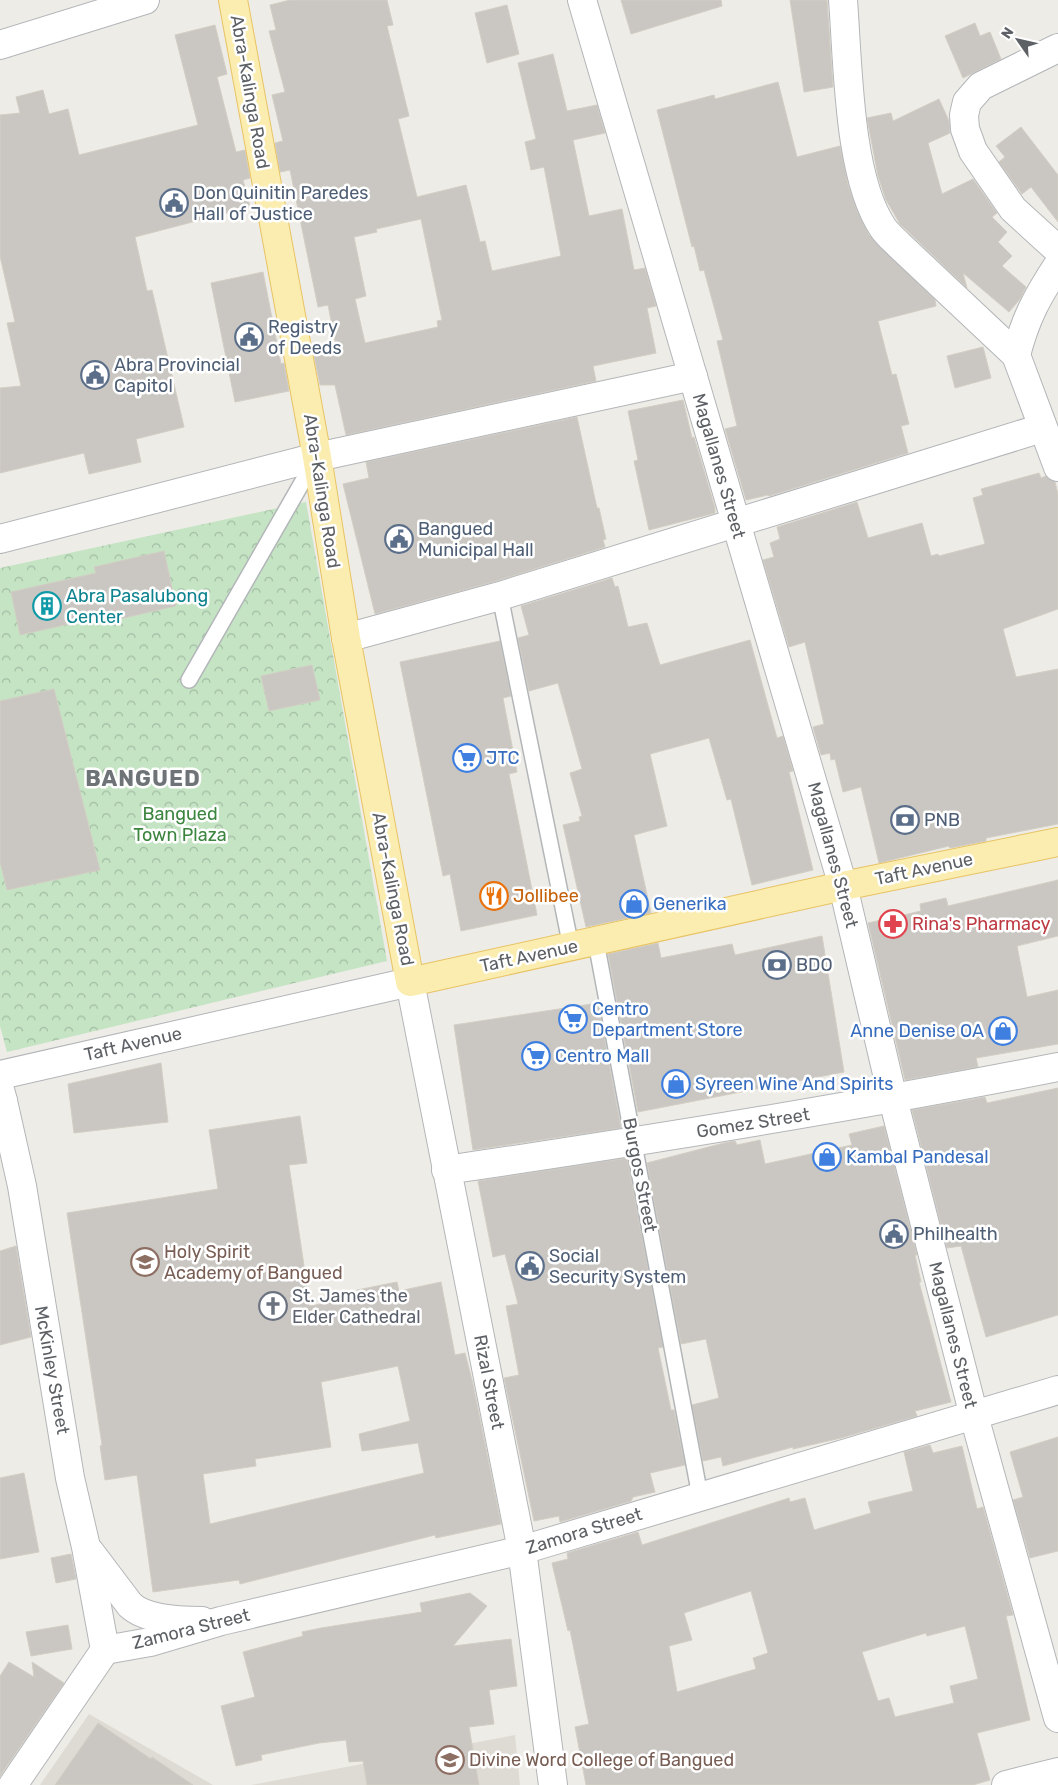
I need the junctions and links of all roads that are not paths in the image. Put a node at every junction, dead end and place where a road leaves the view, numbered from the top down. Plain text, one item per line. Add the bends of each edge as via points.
1 (146, 0) edge
2 (233, 0) edge
3 (582, 0) edge
4 (843, 0) edge
5 (0, 45) edge
6 (1058, 48) edge
7 (1058, 250) edge
8 (1058, 264) edge
9 (1016, 354) junction
10 (693, 376) junction
11 (1042, 428) junction
12 (317, 457) junction
13 (1058, 467) edge
14 (736, 522) junction
15 (0, 539) edge
16 (500, 596) junction
17 (346, 638) junction
18 (189, 680) dead end
19 (1058, 842) edge
20 (843, 886) junction
21 (583, 944) junction
22 (410, 982) junction
23 (1058, 1067) edge
24 (0, 1075) edge
25 (1, 1098) edge
26 (893, 1100) junction
27 (635, 1142) junction
28 (446, 1170) junction
29 (1058, 1390) edge
30 (974, 1416) junction
31 (700, 1496) junction
32 (86, 1547) junction
33 (522, 1550) junction
34 (221, 1621) junction
35 (105, 1650) junction
36 (1058, 1718) edge
37 (1058, 1772) edge
38 (13, 1785) edge
39 (553, 1785) edge
40 (1006, 1785) edge

1 - 5 street
2 - 12 main road, Abra-Kalinga Road
3 - 10 street, Magallanes Street
4 - 9 street via 853,120 862,178 883,228 934,280
6 - 7 street via 981,86 967,102 964,115 965,128 974,151 1014,209
8 - 9 street via 1024,324
9 - 11 street
10 - 12 street
10 - 14 street, Magallanes Street
11 - 13 street
11 - 14 street
12 - 15 street
12 - 17 main road, Abra-Kalinga Road
12 - 18 lane
14 - 16 street
14 - 20 street, Magallanes Street
16 - 17 street
16 - 21 lane, Burgos Street
17 - 22 main road, Abra-Kalinga Road
19 - 20 main road, Taft Avenue
20 - 21 main road, Taft Avenue
20 - 26 street, Magallanes Street
21 - 22 main road, Taft Avenue
21 - 27 lane, Burgos Street
22 - 24 street, Taft Avenue
22 - 28 street, Rizal Street
23 - 26 street, Gomez Street
25 - 32 street, McKinley Street via 22,1186 70,1478
26 - 27 street, Gomez Street
26 - 30 street, Magallanes Street
27 - 28 street, Gomez Street
27 - 31 lane, Burgos Street
28 - 33 street, Rizal Street
29 - 30 street, Zamora Street
30 - 31 street, Zamora Street
30 - 36 street, Magallanes Street
31 - 33 street, Zamora Street
32 - 34 street via 137,1612 183,1621
32 - 35 street, McKinley Street
33 - 34 street, Zamora Street
33 - 39 street, Rizal Street
34 - 35 street, Zamora Street via 150,1642
35 - 38 street
37 - 40 street

